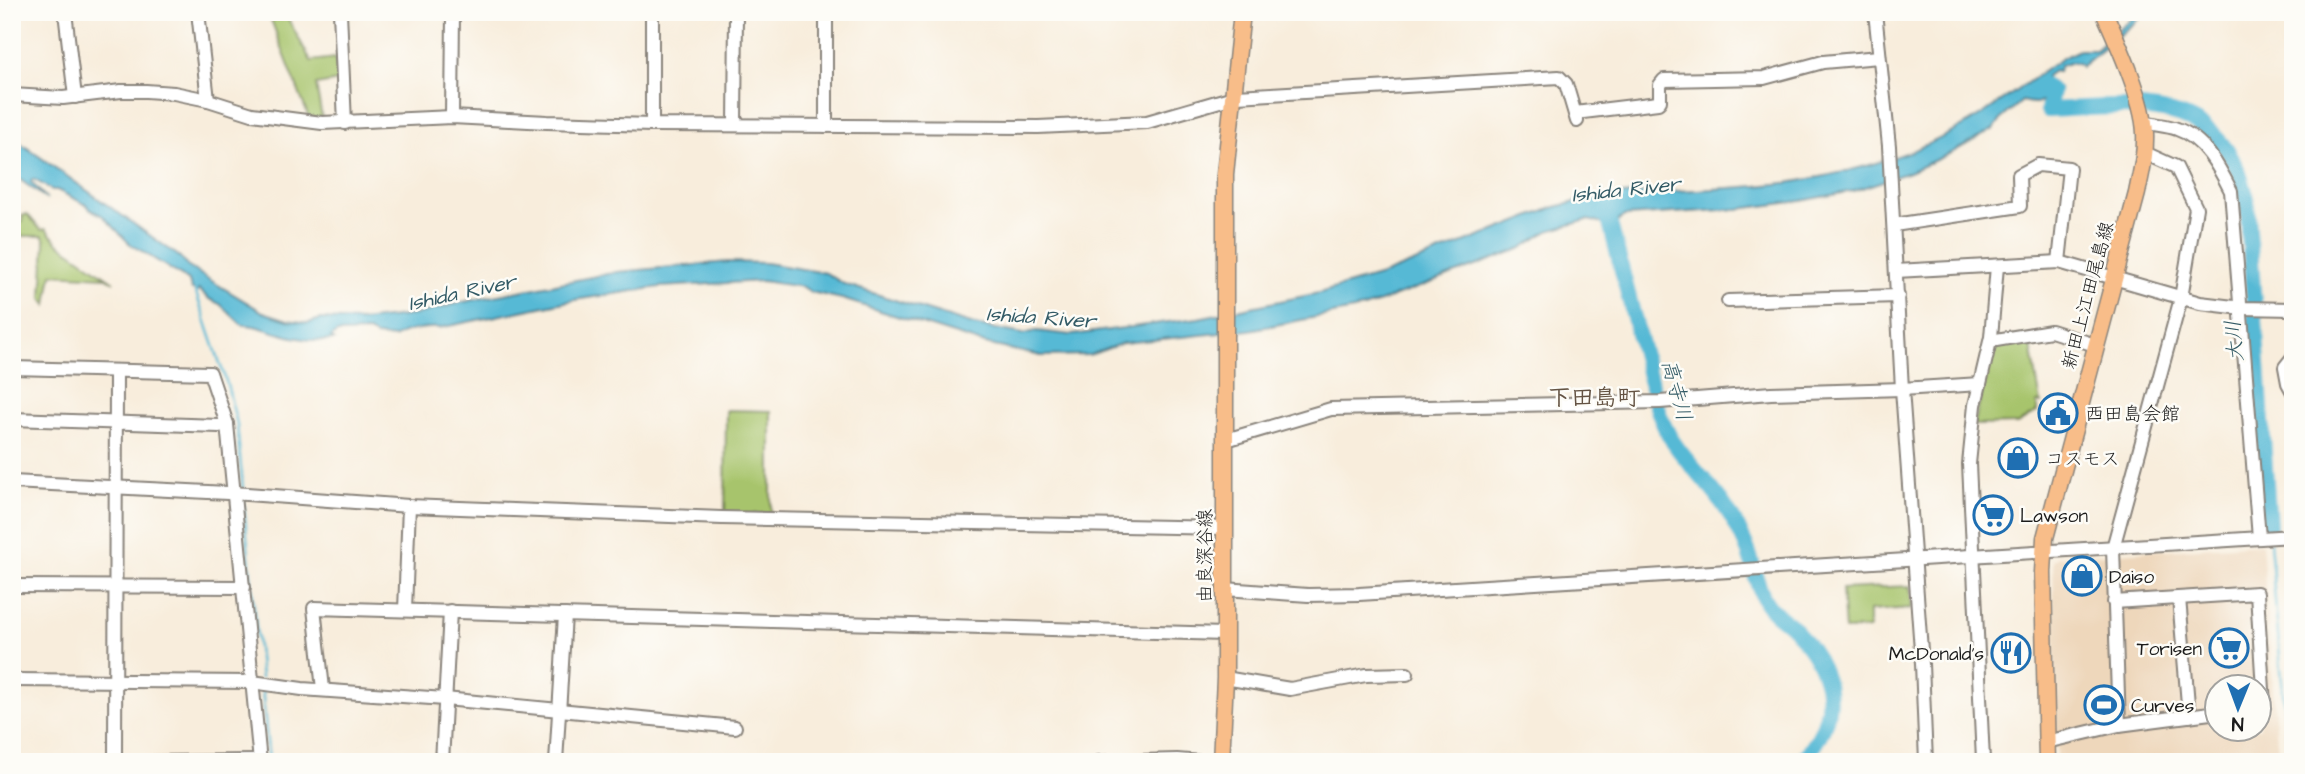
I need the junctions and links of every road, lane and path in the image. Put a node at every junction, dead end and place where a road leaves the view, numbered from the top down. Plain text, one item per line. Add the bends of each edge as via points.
1 (65, 12) edge
2 (198, 12) edge
3 (340, 12) edge
4 (453, 12) edge
5 (652, 12) edge
6 (736, 12) edge
7 (826, 12) edge
8 (1242, 12) edge
9 (1875, 12) edge
10 (2105, 14) edge
11 (1880, 57) junction
12 (12, 95) edge
13 (75, 96) junction
14 (1231, 98) junction
15 (208, 100) junction
16 (452, 117) junction
17 (2144, 122) junction
18 (345, 123) junction
19 (652, 125) junction
20 (735, 125) junction
21 (826, 126) junction
22 (2146, 153) junction
23 (1894, 226) junction
24 (2059, 262) junction
25 (1997, 266) junction
26 (1896, 271) junction
27 (2113, 276) junction
28 (1898, 296) junction
29 (2181, 298) junction
30 (1728, 301) dead end
31 (2242, 308) junction
32 (2293, 309) edge
33 (1990, 341) junction
34 (2095, 345) junction
35 (2293, 357) edge
36 (12, 368) edge
37 (116, 371) junction
38 (1980, 384) junction
39 (1902, 389) junction
40 (2293, 392) edge
41 (12, 419) edge
42 (116, 423) junction
43 (227, 424) junction
44 (1226, 440) junction
45 (12, 482) edge
46 (117, 488) junction
47 (240, 494) junction
48 (409, 506) junction
49 (1225, 528) junction
50 (2288, 536) edge
51 (2259, 538) junction
52 (2113, 548) junction
53 (2044, 551) junction
54 (1974, 555) junction
55 (1914, 559) junction
56 (12, 586) edge
57 (117, 587) junction
58 (244, 587) junction
59 (1225, 589) junction
60 (2179, 598) junction
61 (2114, 602) junction
62 (405, 610) junction
63 (450, 611) junction
64 (565, 615) junction
65 (1225, 634) junction
66 (2262, 672) edge
67 (1407, 674) dead end
68 (1225, 678) junction
69 (12, 680) edge
70 (116, 680) junction
71 (252, 682) junction
72 (323, 689) junction
73 (445, 699) junction
74 (561, 709) junction
75 (2204, 714) edge
76 (2189, 716) junction
77 (2119, 724) junction
78 (735, 727) dead end
79 (2046, 742) junction
80 (259, 761) edge
81 (115, 762) edge
82 (148, 762) edge
83 (442, 762) edge
84 (556, 762) edge
85 (1099, 762) edge
86 (1201, 762) edge
87 (1221, 762) edge
88 (1926, 762) edge
89 (1982, 762) edge
90 (2047, 762) edge

1 - 13 street
2 - 15 street
3 - 18 street
4 - 16 street
5 - 19 street
6 - 20 street
7 - 21 street
8 - 14 main road
9 - 11 street
10 - 17 main road, 新田上江田尾島線
11 - 14 street via 1824,62 1764,78 1664,80 1658,103 1576,117 1566,83 1559,77
11 - 23 street
12 - 13 street
13 - 15 street via 146,90
14 - 21 street via 1147,122 1038,127
14 - 44 main road, 由良深谷線 via 1224,174
15 - 18 street via 285,120
16 - 18 street
16 - 19 street
17 - 22 main road, 新田上江田尾島線
17 - 31 street via 2179,129 2219,166 2231,191
19 - 20 street
20 - 21 street
22 - 27 main road, 新田上江田尾島線
22 - 29 street via 2176,167 2196,208
23 - 24 street via 2020,206 2019,175 2038,165 2069,168
23 - 26 street
24 - 25 street
24 - 27 street
25 - 26 street
25 - 33 street
26 - 28 street
27 - 29 street
27 - 34 main road, 新田上江田尾島線
28 - 30 street
28 - 39 street
29 - 31 street
29 - 52 street
31 - 32 street
31 - 51 street
33 - 34 street via 2051,331
33 - 38 street
34 - 53 main road, 新田上江田尾島線 via 2048,520
35 - 40 street via 2285,367
36 - 37 street
37 - 42 street
37 - 43 street via 210,373
38 - 39 street
38 - 54 street via 1969,464
39 - 44 street via 1656,402 1325,410
39 - 55 street
41 - 42 street
42 - 43 street
42 - 46 street
43 - 47 street
44 - 49 main road, 由良深谷線
45 - 46 street
46 - 47 street
46 - 57 street
47 - 48 street
47 - 58 street
48 - 49 street via 722,518
48 - 62 street
49 - 59 main road, 由良深谷線
50 - 51 street
51 - 52 street
52 - 53 street
52 - 61 street
53 - 54 street
53 - 79 main road, 新田上江田尾島線
54 - 55 street
54 - 89 street
55 - 59 street via 1359,594
55 - 88 street
56 - 57 street
57 - 58 street
57 - 70 street
58 - 71 street
59 - 65 main road, 由良深谷線
60 - 61 street
60 - 66 street via 2257,593
60 - 76 street
61 - 77 street
62 - 63 street
62 - 72 street via 314,608
63 - 64 street
63 - 73 street
64 - 65 street
64 - 74 street
65 - 68 main road, 由良深谷線
67 - 68 street via 1366,675 1281,689
68 - 87 main road, 由良深谷線
69 - 70 street
70 - 71 street
70 - 81 street
71 - 72 street
71 - 80 street
72 - 73 street
73 - 74 street
73 - 83 street
74 - 78 street
74 - 84 street
75 - 76 street
76 - 77 street
77 - 79 street
79 - 90 main road, 新田上江田尾島線
80 - 82 street
85 - 86 street

